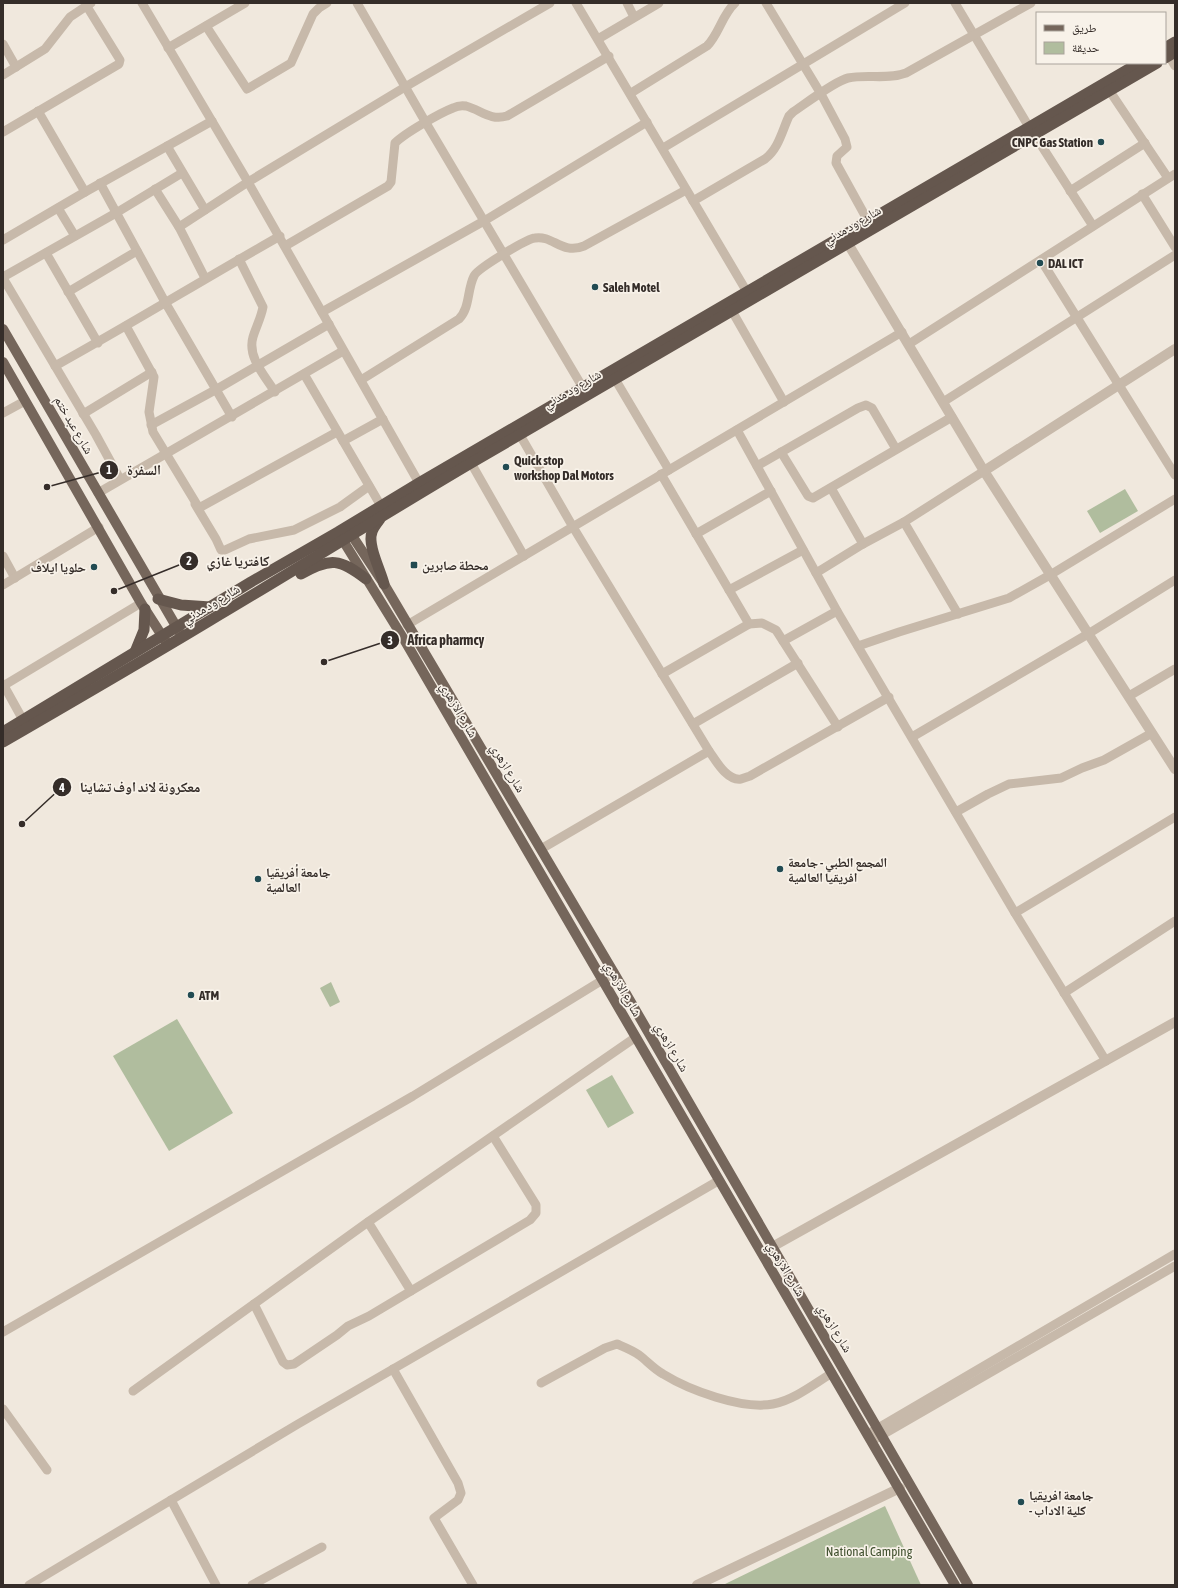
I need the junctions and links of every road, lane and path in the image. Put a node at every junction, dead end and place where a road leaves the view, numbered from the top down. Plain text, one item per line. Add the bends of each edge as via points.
1 (142, 3) edge
2 (245, 3) edge
3 (327, 3) edge
4 (357, 3) edge
5 (550, 3) edge
6 (576, 3) edge
7 (627, 3) edge
8 (658, 3) edge
9 (735, 3) edge
10 (766, 3) edge
11 (905, 3) edge
12 (955, 3) edge
13 (1031, 3) edge
14 (88, 4) edge
15 (634, 18) junction
16 (206, 26) junction
17 (974, 36) junction
18 (598, 39) junction
19 (1175, 42) edge
20 (3, 44) edge
21 (168, 48) junction
22 (1169, 53) edge
23 (608, 56) junction
24 (802, 64) junction
25 (1137, 64) edge
26 (1155, 64) edge
27 (1175, 66) edge
28 (16, 67) junction
29 (3, 75) edge
30 (405, 87) junction
31 (1110, 90) junction
32 (631, 93) junction
33 (821, 94) junction
34 (38, 111) junction
35 (212, 121) junction
36 (647, 122) junction
37 (426, 123) junction
38 (1031, 130) junction
39 (3, 132) edge
40 (1144, 143) junction
41 (166, 146) junction
42 (663, 148) junction
43 (182, 173) junction
44 (1172, 176) edge
45 (248, 182) junction
46 (100, 183) junction
47 (155, 190) junction
48 (686, 190) junction
49 (1070, 191) junction
50 (86, 192) junction
51 (1142, 194) junction
52 (693, 201) junction
53 (58, 208) junction
54 (205, 210) junction
55 (116, 213) junction
56 (484, 221) junction
57 (868, 221) junction
58 (1093, 226) junction
59 (179, 227) junction
60 (75, 236) junction
61 (280, 236) junction
62 (3, 240) edge
63 (845, 240) junction
64 (285, 246) junction
65 (1175, 247) edge
66 (137, 251) junction
67 (46, 253) junction
68 (503, 255) junction
69 (1175, 255) edge
70 (239, 259) junction
71 (1041, 260) junction
72 (3, 277) edge
73 (205, 278) junction
74 (68, 292) junction
75 (747, 292) junction
76 (165, 302) junction
77 (732, 311) junction
78 (322, 312) junction
79 (1077, 318) junction
80 (329, 324) junction
81 (126, 326) junction
82 (3, 329) edge
83 (902, 332) junction
84 (98, 342) junction
85 (909, 344) junction
86 (1175, 349) edge
87 (343, 351) junction
88 (3, 362) edge
89 (258, 365) junction
90 (55, 366) junction
91 (152, 372) junction
92 (304, 374) junction
93 (361, 380) junction
94 (615, 380) junction
95 (1119, 385) junction
96 (583, 388) junction
97 (217, 389) junction
98 (274, 392) junction
99 (25, 400) junction
100 (784, 402) junction
101 (943, 402) junction
102 (3, 414) edge
103 (83, 414) junction
104 (232, 417) junction
105 (952, 417) junction
106 (383, 419) junction
107 (151, 425) junction
108 (737, 430) junction
109 (338, 432) junction
110 (520, 435) junction
111 (343, 442) junction
112 (896, 449) junction
113 (781, 452) junction
114 (166, 454) junction
115 (471, 464) junction
116 (757, 466) junction
117 (984, 471) junction
118 (665, 472) junction
119 (1175, 475) edge
120 (120, 479) junction
121 (419, 483) junction
122 (369, 486) junction
123 (831, 488) junction
124 (186, 489) junction
125 (771, 491) junction
126 (98, 493) junction
127 (1175, 500) edge
128 (383, 510) junction
129 (904, 522) junction
130 (99, 527) junction
131 (573, 527) junction
132 (345, 534) junction
133 (696, 534) junction
134 (863, 544) junction
135 (803, 550) junction
136 (3, 556) edge
137 (524, 556) junction
138 (816, 573) junction
139 (1050, 575) junction
140 (15, 578) junction
141 (366, 579) junction
142 (1175, 580) edge
143 (384, 584) junction
144 (3, 585) edge
145 (729, 590) junction
146 (158, 599) junction
147 (143, 606) junction
148 (210, 607) junction
149 (838, 611) junction
150 (958, 614) junction
151 (209, 622) junction
152 (749, 624) junction
153 (408, 625) junction
154 (176, 627) junction
155 (1088, 634) junction
156 (182, 637) junction
157 (165, 641) junction
158 (783, 641) junction
159 (858, 646) junction
160 (135, 652) junction
161 (798, 663) junction
162 (432, 666) junction
163 (1175, 669) edge
164 (422, 671) junction
165 (662, 674) junction
166 (3, 685) edge
167 (1129, 696) junction
168 (889, 697) junction
169 (23, 720) junction
170 (693, 724) junction
171 (838, 727) junction
172 (3, 732) edge
173 (1152, 733) junction
174 (912, 737) junction
175 (3, 742) edge
176 (710, 752) junction
177 (1175, 770) edge
178 (956, 812) junction
179 (1175, 817) edge
180 (541, 849) junction
181 (1015, 913) junction
182 (1175, 922) edge
183 (614, 973) junction
184 (603, 980) junction
185 (1064, 993) junction
186 (1175, 1022) edge
187 (636, 1037) junction
188 (1106, 1061) junction
189 (492, 1136) junction
190 (718, 1180) junction
191 (368, 1222) junction
192 (772, 1247) junction
193 (1175, 1254) edge
194 (1175, 1266) edge
195 (411, 1291) junction
196 (254, 1304) junction
197 (3, 1332) edge
198 (393, 1369) junction
199 (832, 1373) junction
200 (541, 1383) dead end
201 (132, 1391) dead end
202 (3, 1409) edge
203 (881, 1432) junction
204 (870, 1438) junction
205 (47, 1470) dead end
206 (900, 1488) junction
207 (171, 1500) junction
208 (322, 1547) dead end
209 (28, 1585) edge
210 (216, 1585) edge
211 (252, 1585) edge
212 (472, 1585) edge
213 (697, 1585) edge
214 (955, 1585) edge
215 (968, 1585) edge

1 - 21 street
2 - 16 street
3 - 16 street via 313,14 290,63 247,89
4 - 30 street
5 - 30 street
6 - 18 street
7 - 15 street
8 - 15 street
9 - 32 street via 713,41
10 - 24 street
11 - 24 street
12 - 17 street
13 - 17 street
14 - 28 street via 70,17 45,49
14 - 34 street via 120,62
15 - 18 street
16 - 21 street
17 - 33 street via 899,76 849,78
17 - 38 street
18 - 23 street
19 - 22 highway
20 - 28 street
21 - 35 street
22 - 27 street
23 - 32 street
23 - 37 street via 506,116 493,117 466,106 459,106
24 - 33 street
24 - 42 street
25 - 38 highway, شارع ود مدني
26 - 31 highway, شارع ود مدني
28 - 29 street
30 - 37 street
30 - 45 street
31 - 38 highway, شارع ود مدني
31 - 40 street
32 - 36 street
33 - 52 street via 789,116 776,148 765,159
33 - 57 street via 847,147 837,156 836,163
34 - 39 street
34 - 50 street
35 - 41 street
35 - 45 street
36 - 42 street
36 - 56 street
37 - 56 street
37 - 64 street via 395,143 391,182 388,186
38 - 49 street
38 - 57 highway, شارع ود مدني
38 - 63 highway, شارع ود مدني
40 - 44 street
40 - 49 street
41 - 43 street
41 - 46 street
42 - 48 street
43 - 47 street
43 - 54 street
44 - 51 street
45 - 54 street
45 - 61 street
46 - 50 street
46 - 55 street
47 - 55 street
47 - 59 street
48 - 52 street
48 - 68 street via 576,249 536,238
49 - 58 street
50 - 53 street
51 - 58 street
51 - 65 street
52 - 75 street
53 - 60 street
53 - 62 street
54 - 59 street
55 - 60 street
55 - 66 street
56 - 68 street
56 - 78 street
57 - 63 highway, شارع ود مدني
58 - 71 street
59 - 73 street
60 - 67 street
61 - 64 street
61 - 70 street
63 - 75 highway, شارع ود مدني
63 - 77 highway, شارع ود مدني
63 - 83 street
64 - 78 street
66 - 74 street
66 - 76 street
67 - 72 street
67 - 74 street
68 - 93 street via 474,276 463,316
68 - 96 street
69 - 79 street
70 - 73 street
70 - 89 street via 263,307 251,350
71 - 79 street
71 - 85 street
72 - 90 street
73 - 76 street
74 - 84 street
75 - 96 highway, شارع ود مدني
76 - 81 street
76 - 97 street
77 - 94 highway, شارع ود مدني
77 - 100 street
78 - 80 street
79 - 95 street
79 - 101 street
80 - 87 street
80 - 89 street
81 - 84 street
81 - 91 street
82 - 126 main road, شارع عبد ختم
83 - 85 street
83 - 100 street
84 - 90 street
85 - 101 street
86 - 95 street
87 - 92 street
87 - 93 street
88 - 99 main road
89 - 97 street
89 - 98 street
90 - 103 street
91 - 103 street
91 - 107 street via 154,382 149,412
92 - 98 street
92 - 109 street
93 - 106 street
94 - 110 highway, شارع ود مدني
94 - 118 street
95 - 117 street
95 - 119 street
96 - 121 highway, شارع ود مدني
97 - 104 street
97 - 107 street
98 - 104 street
99 - 102 street
99 - 130 main road
100 - 108 street
101 - 105 street
103 - 120 street
104 - 114 street
105 - 112 street
105 - 117 street
106 - 111 street
106 - 121 street
107 - 114 street
108 - 116 street
108 - 118 street
109 - 111 street
109 - 124 street via 199,508
110 - 115 highway, شارع ود مدني
110 - 131 street
111 - 122 street
112 - 113 street via 872,408 866,405
112 - 123 street
113 - 116 street
113 - 123 street via 810,498
114 - 120 street
114 - 124 street
115 - 128 highway, شارع ود مدني
115 - 137 street
116 - 125 street
117 - 129 street
117 - 139 street
118 - 131 street
118 - 133 street
120 - 126 street
121 - 128 highway, شارع ود مدني
122 - 124 street via 340,508 294,530 249,539 221,550
122 - 128 street
123 - 134 street
125 - 133 street
125 - 135 street
126 - 146 main road, شارع عبد ختم
127 - 139 street
128 - 132 highway, شارع ود مدني
128 - 143 highway via 370,539
129 - 134 street
129 - 150 street
130 - 140 street
130 - 147 main road
131 - 137 street
131 - 165 street
132 - 141 main road, شارع الازهري
132 - 143 main road, شارع ازهري
132 - 148 highway, شارع ود مدني
132 - 151 highway, شارع ود مدني
133 - 145 street
134 - 138 street
135 - 138 street
135 - 145 street
136 - 140 street
137 - 153 street
138 - 149 street
139 - 150 street via 1009,598
139 - 155 street
140 - 144 street
141 - 151 highway via 342,563 327,563 304,572 221,620
141 - 164 main road, شارع الازهري
142 - 155 street
143 - 153 main road, شارع ازهري
145 - 152 street
146 - 148 highway via 181,605
146 - 154 main road, شارع عبد ختم
147 - 157 main road
147 - 160 highway via 144,630
147 - 166 street
148 - 154 highway, شارع ود مدني
149 - 158 street
149 - 159 street
150 - 159 street
151 - 156 highway, شارع ود مدني
152 - 158 street via 762,622 776,630
152 - 165 street
153 - 162 main road, شارع ازهري
154 - 156 main road, شارع عبد ختم
154 - 157 highway, شارع ود مدني
155 - 167 street
155 - 174 street
156 - 157 highway, شارع ود مدني
157 - 160 highway, شارع ود مدني
157 - 175 highway, شارع ود مدني
158 - 161 street
159 - 168 street
160 - 169 highway, شارع ود مدني
161 - 170 street
161 - 171 street
162 - 164 main road
162 - 180 main road, شارع ازهري
163 - 167 street
164 - 184 main road, شارع الازهري
165 - 170 street
166 - 169 street
167 - 173 street
168 - 171 street
168 - 174 street
169 - 172 highway, شارع ود مدني
170 - 176 street
171 - 176 street via 750,776 740,779 724,770
173 - 177 street
173 - 178 street via 1104,760 1061,778 1009,784
174 - 178 street
176 - 180 street
178 - 181 street
179 - 181 street
180 - 183 main road, شارع ازهري
181 - 185 street
182 - 185 street
183 - 184 street
183 - 192 main road, شارع ازهري
184 - 187 main road, شارع الازهري
184 - 197 street via 413,1096
185 - 188 street
186 - 188 street
187 - 189 street
187 - 190 main road, شارع الازهري
188 - 192 street
189 - 191 street
189 - 195 street via 534,1200 536,1213 530,1220
190 - 198 street
190 - 199 main road, شارع الازهري
191 - 195 street
191 - 196 street
192 - 203 main road, شارع ازهري
193 - 203 street
194 - 203 street
195 - 196 street via 348,1326 294,1364 287,1365 283,1362
196 - 201 street
198 - 207 street
198 - 212 street via 458,1483 461,1493 458,1500 434,1518
199 - 200 street via 789,1399 762,1405 737,1403 710,1395 666,1376 639,1355 617,1344
199 - 204 main road, شارع الازهري
202 - 205 street
203 - 204 street
203 - 215 main road, شارع ازهري
204 - 206 main road, شارع الازهري
206 - 213 street
206 - 214 main road, شارع الازهري
207 - 209 street
207 - 210 street
208 - 211 street

